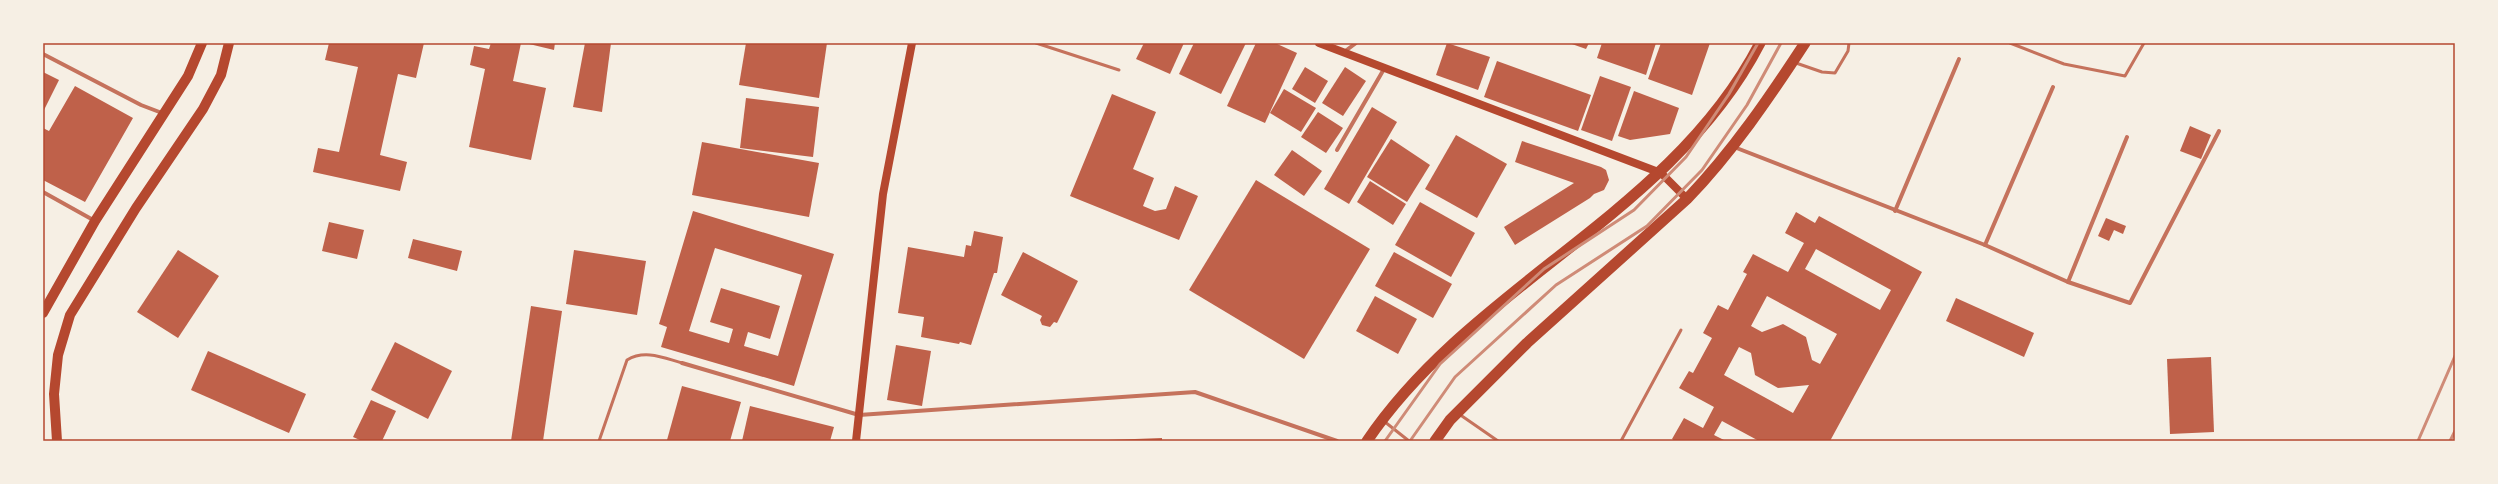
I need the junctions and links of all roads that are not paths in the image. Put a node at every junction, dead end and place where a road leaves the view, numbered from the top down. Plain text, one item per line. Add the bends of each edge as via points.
1 (202, 43) edge
2 (229, 43) edge
3 (912, 43) edge
4 (1036, 43) edge
5 (1319, 43) edge
6 (1356, 43) edge
7 (1760, 43) edge
8 (1805, 43) edge
9 (1849, 43) edge
10 (2010, 43) edge
11 (2144, 43) edge
12 (1344, 52) junction
13 (43, 54) edge
14 (1959, 59) dead end
15 (1793, 62) junction
16 (1384, 69) junction
17 (1119, 70) dead end
18 (2053, 87) dead end
19 (164, 114) junction
20 (2219, 131) dead end
21 (2127, 137) dead end
22 (1733, 147) junction
23 (1338, 150) dead end
24 (1661, 173) junction
25 (43, 192) edge
26 (1687, 199) junction
27 (1895, 211) junction
28 (95, 221) junction
29 (1985, 245) junction
30 (2068, 282) junction
31 (43, 313) edge
32 (1681, 330) dead end
33 (682, 363) joint
34 (1458, 413) junction
35 (859, 415) junction
36 (1382, 419) junction
37 (57, 441) edge
38 (598, 441) edge
39 (856, 441) edge
40 (1337, 441) edge
41 (1367, 441) edge
42 (1408, 441) edge
43 (1435, 441) edge
44 (1498, 441) edge
45 (1622, 441) edge

1 - 19 main road via 188,76
2 - 37 main road via 221,75 203,109 136,208 70,315 58,355 54,394
3 - 35 main road via 883,194
4 - 17 lane
5 - 12 main road
6 - 12 street
7 - 24 highway via 1723,100
8 - 15 highway
9 - 15 lane via 1848,51 1835,73 1822,72
10 - 11 lane via 2064,64 2125,76
12 - 16 main road
13 - 19 street via 141,105
14 - 27 street
15 - 22 highway
16 - 23 street
16 - 24 main road
18 - 29 street
19 - 28 main road
20 - 30 street via 2130,303
21 - 30 street
22 - 26 highway
22 - 27 street
24 - 26 main road
24 - 36 highway via 1532,277 1433,362
25 - 28 street
26 - 34 highway via 1527,343
27 - 29 street
28 - 31 main road
29 - 30 street
32 - 45 lane
33 - 35 street
33 - 38 lane via 649,354 637,354 627,360
34 - 43 highway
34 - 44 lane
35 - 39 main road
35 - 40 street via 1195,392
36 - 41 highway
36 - 42 lane

